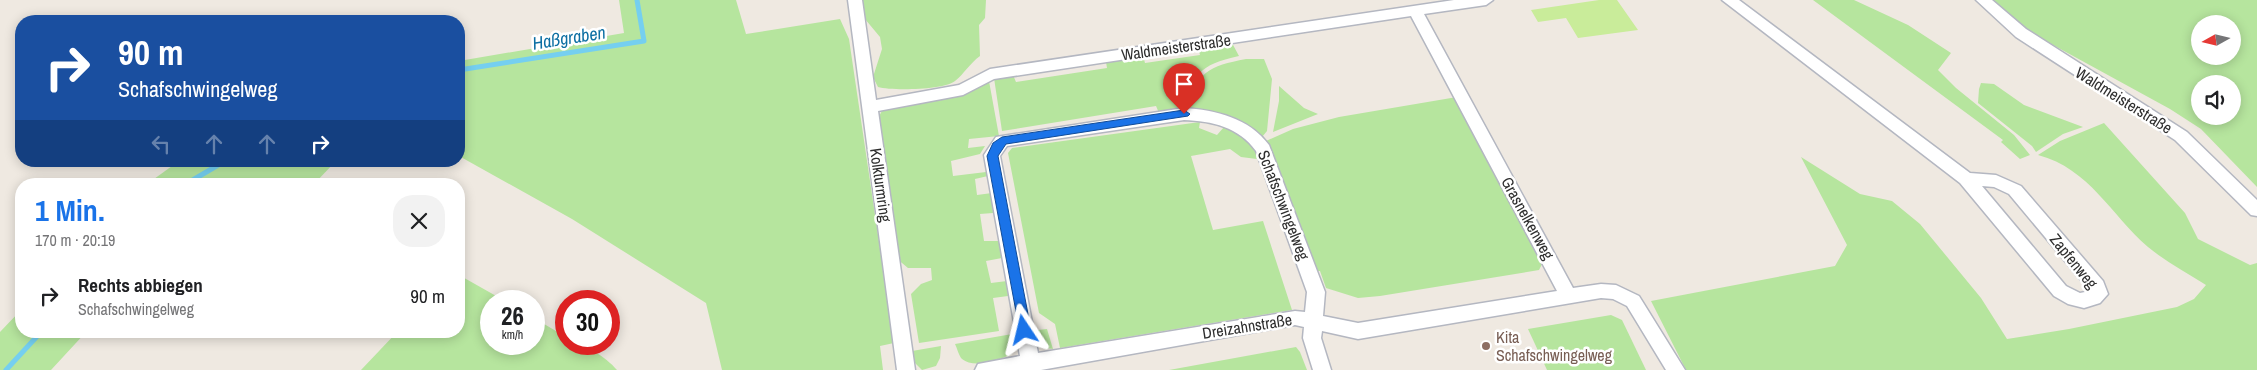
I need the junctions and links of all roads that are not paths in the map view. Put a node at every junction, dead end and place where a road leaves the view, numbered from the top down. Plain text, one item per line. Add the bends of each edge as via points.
1 (855, 0) edge
2 (1486, 0) edge
3 (1730, 0) edge
4 (1983, 0) edge
5 (1416, 12) junction
6 (870, 107) junction
7 (1966, 179) junction
8 (2257, 210) edge
9 (1568, 294) junction
10 (1314, 320) junction
11 (1031, 366) edge
12 (906, 370) edge
13 (984, 370) edge
14 (1322, 370) edge
15 (1676, 370) edge

1 - 6 street, Kolkturmring
2 - 5 street, Waldmeisterstraße
3 - 7 street, Zapfenweg
4 - 8 street, Waldmeisterstraße via 2021,33 2181,136
5 - 6 street, Waldmeisterstraße via 990,74 963,90
5 - 9 street, Grasnelkenweg
6 - 12 street, Kolkturmring
7 - 7 street, Zapfenweg via 2060,292 2079,301 2093,300 2099,294 2097,286 2014,190 1996,181
9 - 10 street, Dreizahnstraße via 1358,331
9 - 15 street via 1609,291 1633,301
10 - 11 street, Dreizahnstraße via 1295,318
10 - 11 street, Schafschwingelweg via 1316,292 1263,148 1251,134 1218,119 1184,114 1002,141 992,156
10 - 14 street, Schafschwingelweg via 1312,338
11 - 13 street, Dreizahnstraße

